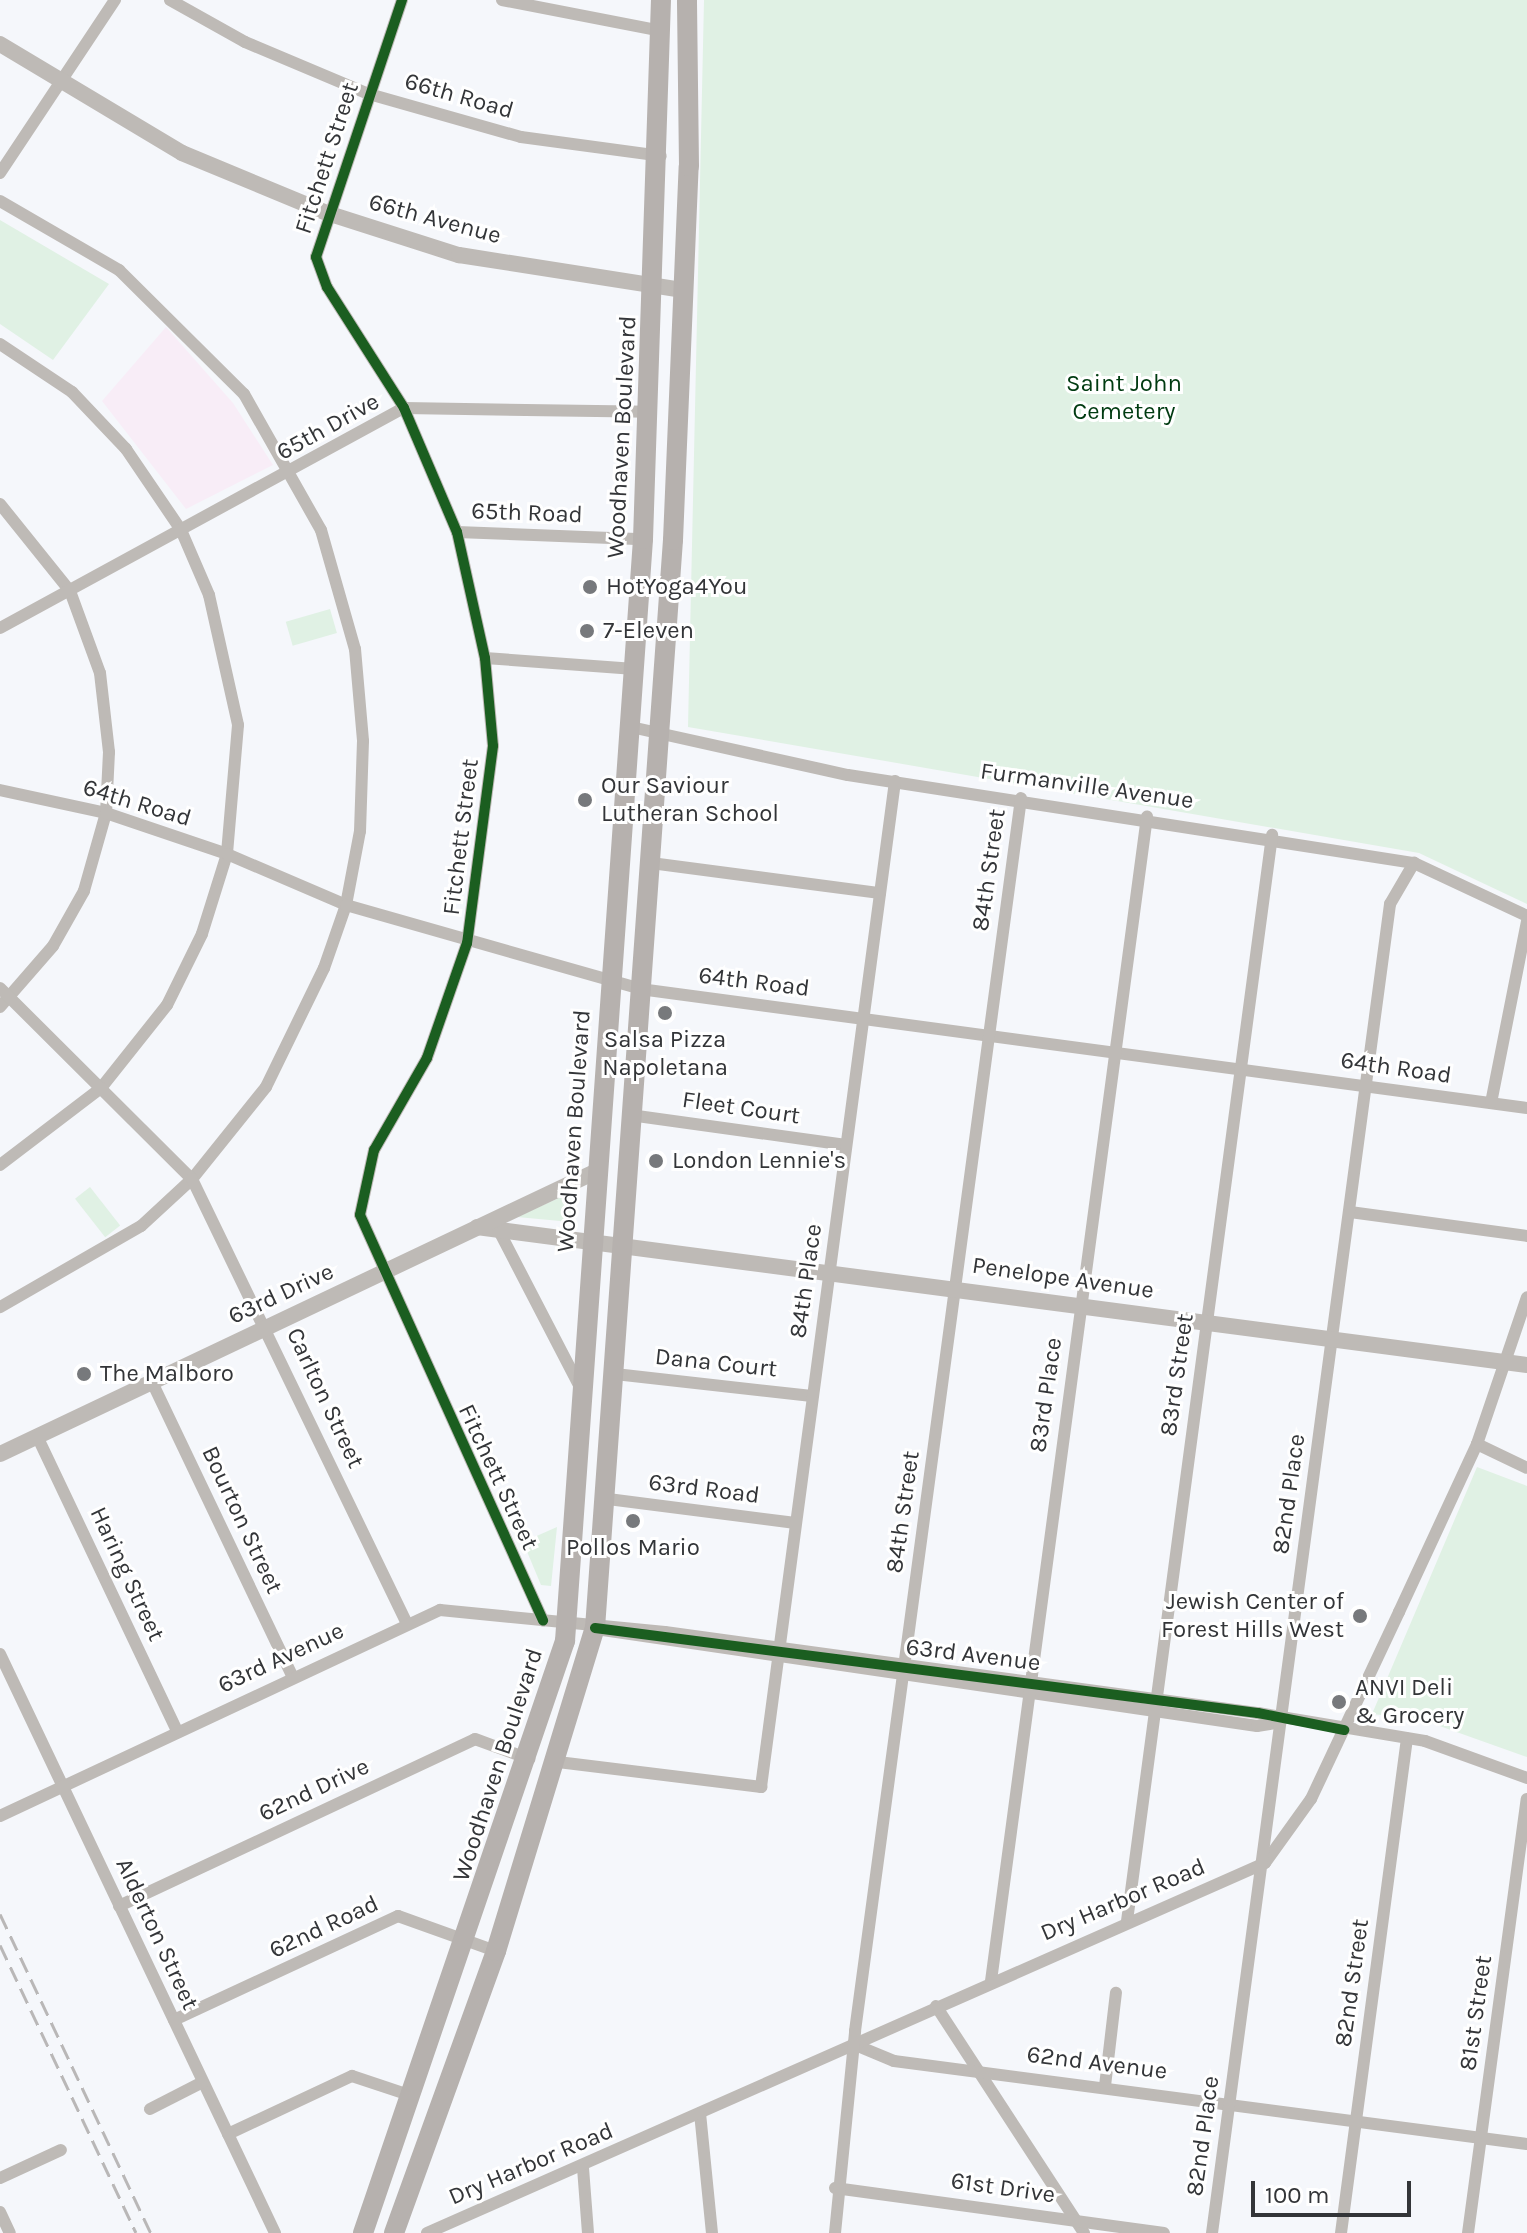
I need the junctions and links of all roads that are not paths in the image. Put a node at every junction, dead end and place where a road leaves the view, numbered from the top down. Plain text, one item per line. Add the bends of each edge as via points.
1 (115, 0) edge
2 (170, 0) edge
3 (402, 0) edge
4 (502, 0) edge
5 (661, 0) edge
6 (687, 0) edge
7 (661, 31) junction
8 (0, 44) edge
9 (60, 83) junction
10 (369, 94) junction
11 (661, 156) junction
12 (0, 173) edge
13 (0, 201) edge
14 (327, 213) junction
15 (657, 287) junction
16 (683, 290) junction
17 (0, 344) edge
18 (404, 408) junction
19 (649, 412) junction
20 (293, 470) junction
21 (0, 504) edge
22 (181, 530) junction
23 (457, 532) junction
24 (643, 539) junction
25 (70, 591) junction
26 (0, 628) edge
27 (485, 658) junction
28 (635, 669) junction
29 (631, 727) junction
30 (661, 732) junction
31 (895, 781) junction
32 (0, 790) edge
33 (1021, 798) junction
34 (106, 813) junction
35 (1147, 816) junction
36 (1272, 835) junction
37 (227, 854) junction
38 (651, 863) junction
39 (1414, 863) junction
40 (880, 893) junction
41 (346, 905) junction
42 (1527, 918) edge
43 (467, 943) junction
44 (610, 982) junction
45 (0, 988) edge
46 (640, 989) junction
47 (5, 1003) edge
48 (863, 1018) junction
49 (989, 1036) junction
50 (1114, 1052) junction
51 (1240, 1069) junction
52 (1366, 1087) junction
53 (101, 1088) junction
54 (1491, 1103) junction
55 (1527, 1108) edge
56 (630, 1115) junction
57 (846, 1145) junction
58 (0, 1165) edge
59 (599, 1170) junction
60 (192, 1179) junction
61 (1350, 1212) junction
62 (477, 1227) junction
63 (497, 1227) junction
64 (1527, 1236) edge
65 (593, 1240) junction
66 (622, 1245) junction
67 (829, 1270) junction
68 (382, 1273) junction
69 (955, 1287) junction
70 (1527, 1297) edge
71 (1081, 1304) junction
72 (0, 1307) edge
73 (1207, 1322) junction
74 (267, 1327) junction
75 (1333, 1338) junction
76 (1505, 1361) junction
77 (1527, 1365) edge
78 (615, 1374) junction
79 (152, 1382) junction
80 (812, 1396) junction
81 (587, 1397) junction
82 (37, 1436) junction
83 (1477, 1444) junction
84 (0, 1454) edge
85 (1527, 1468) edge
86 (608, 1499) junction
87 (795, 1523) junction
88 (543, 1621) junction
89 (407, 1623) junction
90 (568, 1624) junction
91 (595, 1628) junction
92 (0, 1654) edge
93 (777, 1654) junction
94 (904, 1671) junction
95 (293, 1677) junction
96 (1029, 1687) junction
97 (1155, 1705) junction
98 (1280, 1722) junction
99 (1344, 1730) junction
100 (177, 1731) junction
101 (1407, 1738) junction
102 (529, 1759) junction
103 (558, 1762) junction
104 (1527, 1778) edge
105 (63, 1786) junction
106 (1527, 1799) edge
107 (0, 1816) edge
108 (1265, 1863) junction
109 (119, 1906) junction
110 (1127, 1921) junction
111 (468, 1941) junction
112 (496, 1951) junction
113 (991, 1981) junction
114 (1116, 1993) dead end
115 (936, 2006) junction
116 (174, 2020) junction
117 (853, 2044) junction
118 (978, 2070) junction
119 (203, 2082) junction
120 (1105, 2086) junction
121 (412, 2096) junction
122 (1230, 2103) junction
123 (150, 2109) dead end
124 (700, 2113) junction
125 (1356, 2122) junction
126 (228, 2134) junction
127 (1481, 2139) junction
128 (1527, 2144) edge
129 (61, 2150) dead end
130 (583, 2168) junction
131 (0, 2178) edge
132 (835, 2188) junction
133 (0, 2212) edge
134 (1076, 2221) junction
135 (10, 2233) edge
136 (275, 2233) edge
137 (363, 2233) edge
138 (394, 2233) edge
139 (427, 2233) edge
140 (588, 2233) edge
141 (712, 2233) edge
142 (835, 2233) edge
143 (1084, 2233) edge
144 (1164, 2233) edge
145 (1212, 2233) edge
146 (1341, 2233) edge
147 (1468, 2233) edge

1 - 9 street
2 - 10 street, 66th Road via 245,42
3 - 10 street, Fitchett Street
4 - 7 street
5 - 7 main road, Woodhaven Boulevard
6 - 16 main road
7 - 11 main road, Woodhaven Boulevard
8 - 9 street, 66th Avenue
9 - 12 street
9 - 14 street, 66th Avenue via 182,153
10 - 11 street, 66th Road via 521,137
10 - 14 street, Fitchett Street
11 - 15 main road, Woodhaven Boulevard
13 - 20 street via 119,270 185,328 244,394
14 - 15 street, 66th Avenue via 459,255
14 - 18 street, Fitchett Street via 316,257 327,287
15 - 16 street, 66th Avenue
15 - 19 main road, Woodhaven Boulevard
16 - 30 main road
17 - 22 street via 72,392 126,449
18 - 19 street, 65th Drive
18 - 20 street, 65th Drive
18 - 23 street, Fitchett Street
19 - 24 main road, Woodhaven Boulevard
20 - 22 street, 65th Drive
20 - 41 street via 321,530 355,649 361,801
21 - 25 street
22 - 25 street, 65th Drive
22 - 37 street via 209,595 238,725
23 - 24 street, 65th Road
23 - 27 street, Fitchett Street
24 - 28 main road, Woodhaven Boulevard
25 - 26 street, 65th Drive
25 - 34 street via 100,673 109,752
27 - 28 street
27 - 43 street, Fitchett Street via 493,746
28 - 29 main road, Woodhaven Boulevard
29 - 30 street, Furmanville Avenue
29 - 44 main road, Woodhaven Boulevard
30 - 31 street, Furmanville Avenue
30 - 38 main road
31 - 33 street, Furmanville Avenue
31 - 40 street, 84th Place
32 - 34 street, 64th Road
33 - 35 street, Furmanville Avenue
33 - 49 street, 84th Street
34 - 37 street, 64th Road
34 - 47 street via 84,891 53,946
35 - 36 street, Furmanville Avenue
35 - 50 street, 83rd Place
36 - 39 street, Furmanville Avenue
36 - 51 street, 83rd Street
37 - 41 street, 64th Road
37 - 53 street via 202,934 167,1005
38 - 40 street
38 - 46 main road
39 - 42 street, Furmanville Avenue
39 - 52 street, 82nd Place via 1390,904
40 - 48 street, 84th Place
41 - 43 street, 64th Road
41 - 60 street via 324,968 266,1087
42 - 54 street
43 - 44 street, 64th Road
43 - 68 street, Fitchett Street via 427,1058 374,1150 363,1187 360,1215
44 - 46 street, 64th Road
44 - 59 main road, Woodhaven Boulevard
45 - 47 street, Carlton Street
46 - 48 street, 64th Road
46 - 56 main road
47 - 53 street, Carlton Street
48 - 49 street, 64th Road
48 - 57 street, 84th Place
49 - 50 street, 64th Road
49 - 69 street, 84th Street
50 - 51 street, 64th Road
50 - 71 street, 83rd Place
51 - 52 street, 64th Road
51 - 73 street, 83rd Street
52 - 54 street, 64th Road
52 - 61 street, 82nd Place
53 - 58 street
53 - 60 street, Carlton Street
54 - 55 street, 64th Road
56 - 57 street, Fleet Court
56 - 66 main road
57 - 67 street, 84th Place
59 - 62 street
59 - 65 main road, Woodhaven Boulevard
60 - 72 street via 88,1262
60 - 74 street, Carlton Street
61 - 64 street
61 - 75 street, 82nd Place
62 - 63 street, 63rd Drive
62 - 68 street, 63rd Drive
63 - 65 street, 63rd Drive
63 - 81 street
65 - 66 street, Penelope Avenue
65 - 81 main road, Woodhaven Boulevard
66 - 67 street, Penelope Avenue
66 - 78 main road
67 - 69 street, Penelope Avenue
67 - 80 street, 84th Place
68 - 74 street, 63rd Drive
68 - 88 street, Fitchett Street
69 - 71 street, Penelope Avenue
69 - 94 street, 84th Street
70 - 76 street
71 - 73 street, Penelope Avenue
71 - 96 street, 83rd Place
73 - 75 street, Penelope Avenue
73 - 97 street, 83rd Street
74 - 79 street, 63rd Drive
74 - 89 street, Carlton Street
75 - 76 street, Penelope Avenue
75 - 98 street, 82nd Place
76 - 77 street, Penelope Avenue
76 - 83 street
78 - 80 street, Dana Court
78 - 86 main road
79 - 82 street, 63rd Drive
79 - 95 street, Bourton Street
80 - 87 street, 84th Place
81 - 90 main road, Woodhaven Boulevard
82 - 84 street, 63rd Drive
82 - 100 street, Haring Street
83 - 85 street
83 - 99 street
86 - 87 street, 63rd Road
86 - 91 main road
87 - 93 street, 84th Place
88 - 89 street, 63rd Avenue via 440,1610
88 - 90 street, 63rd Avenue
89 - 95 street, 63rd Avenue
90 - 91 street, 63rd Avenue
90 - 102 main road, Woodhaven Boulevard
91 - 93 street, 63rd Avenue
91 - 103 main road
92 - 105 street, Alderton Street
93 - 94 street, 63rd Avenue
93 - 103 street, 84th Place via 761,1787
94 - 96 street, 63rd Avenue
94 - 117 street, 84th Street
95 - 100 street, 63rd Avenue
96 - 97 street, 63rd Avenue
96 - 113 street, 83rd Place
97 - 98 street, 63rd Avenue
97 - 110 street, 83rd Street
98 - 99 street, 63rd Avenue
98 - 108 street, 82nd Place
99 - 101 street, 63rd Avenue
99 - 108 street via 1311,1799
100 - 105 street, 63rd Avenue
101 - 104 street, 63rd Avenue
101 - 125 street, 82nd Street
102 - 109 street, 62nd Drive via 475,1739
102 - 111 main road, Woodhaven Boulevard
103 - 112 main road
105 - 107 street, 63rd Avenue
105 - 109 street, Alderton Street
106 - 127 street, 81st Street
108 - 110 street, Dry Harbor Road
108 - 122 street, 82nd Place
109 - 116 street, Alderton Street
110 - 113 street, Dry Harbor Road
111 - 112 street, 62nd Road
111 - 116 street, 62nd Road via 398,1916
111 - 121 main road, Woodhaven Boulevard
112 - 138 main road
113 - 115 street, Dry Harbor Road
114 - 120 street
115 - 117 street, Dry Harbor Road
115 - 118 street
116 - 119 street, Alderton Street
117 - 118 street, 62nd Avenue via 894,2061
117 - 124 street, Dry Harbor Road
117 - 132 street, 84th Street
118 - 120 street, 62nd Avenue
118 - 134 street
119 - 123 street
119 - 126 street, Alderton Street
120 - 122 street, 62nd Avenue
121 - 126 street via 352,2076
121 - 137 main road, Woodhaven Boulevard
122 - 125 street, 62nd Avenue
122 - 145 street, 82nd Place
124 - 130 street, Dry Harbor Road
124 - 141 street
125 - 127 street, 62nd Avenue
125 - 146 street, 82nd Street
126 - 136 street, Alderton Street
127 - 128 street, 62nd Avenue
127 - 147 street, 81st Street
129 - 131 street
130 - 139 street, Dry Harbor Road
130 - 140 street
132 - 134 street, 61st Drive
132 - 142 street, 84th Street
133 - 135 street
134 - 143 street
134 - 144 street, 61st Drive

